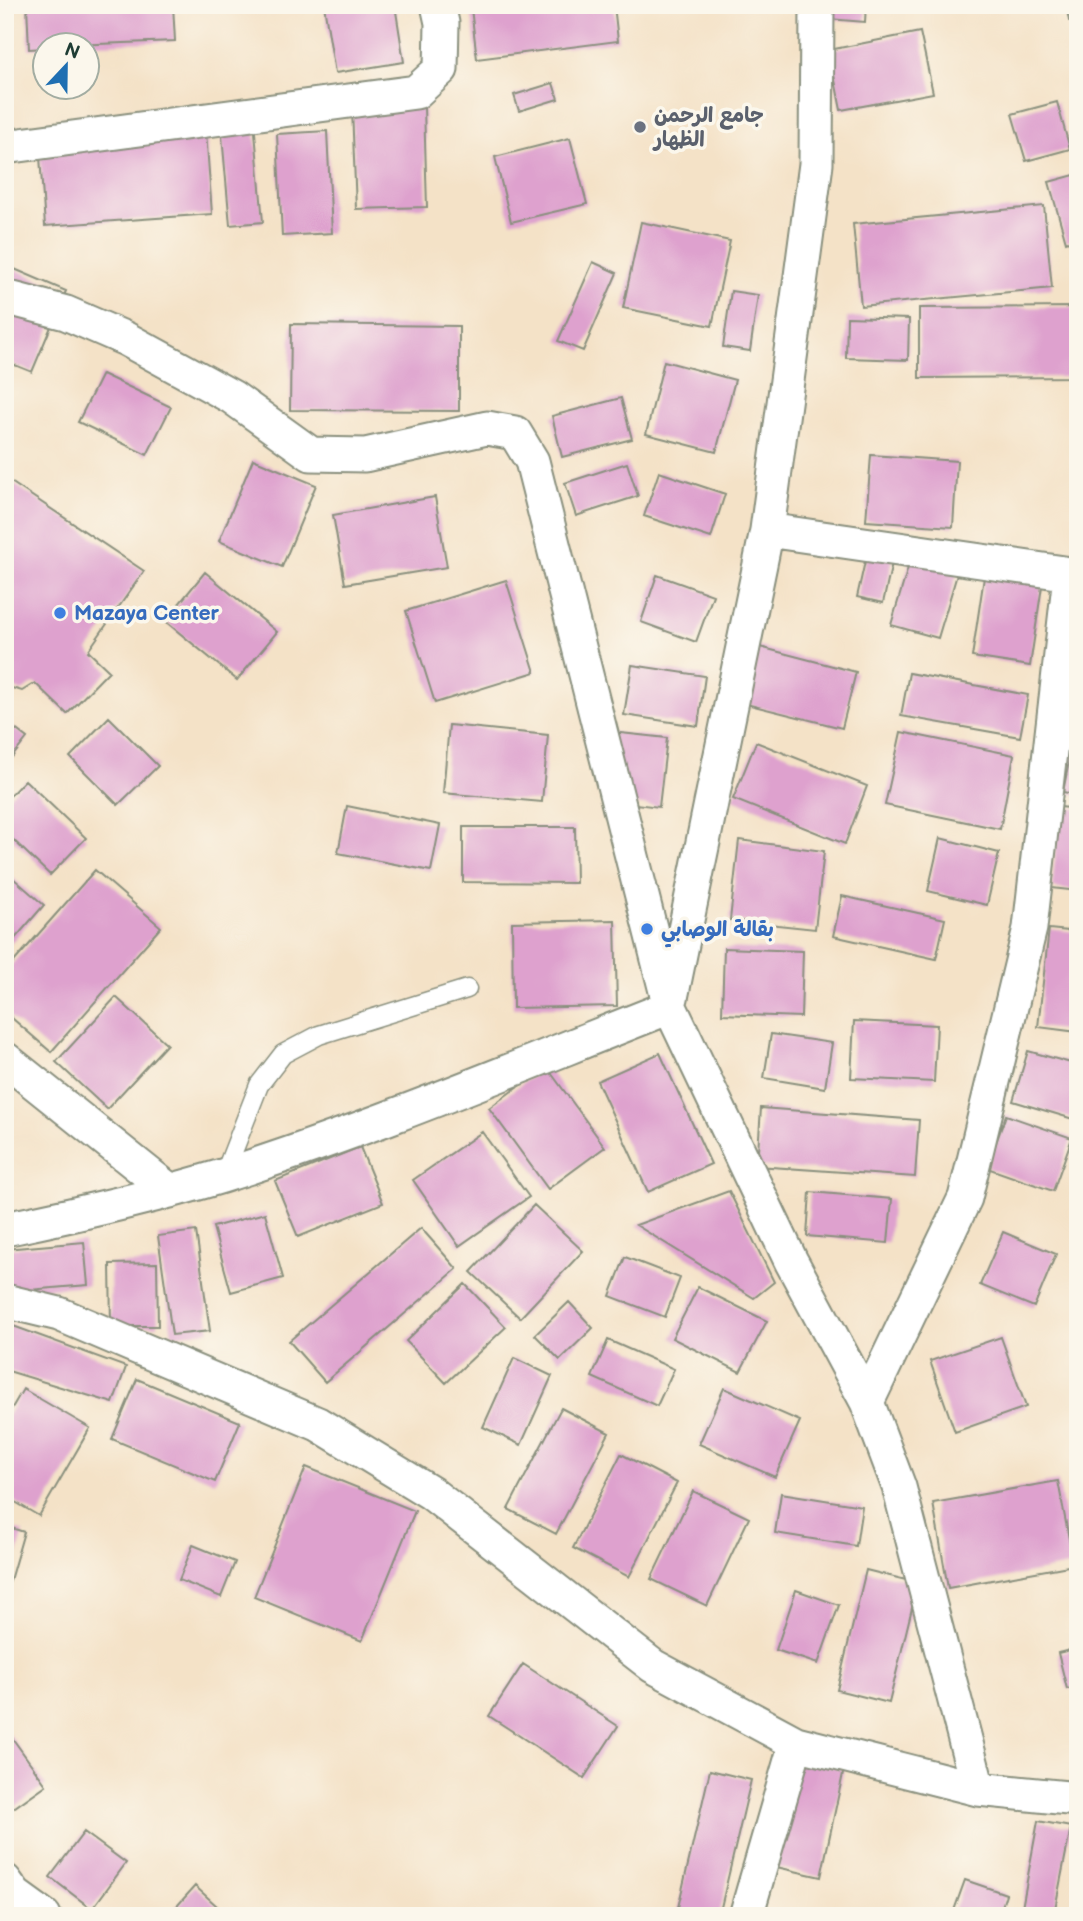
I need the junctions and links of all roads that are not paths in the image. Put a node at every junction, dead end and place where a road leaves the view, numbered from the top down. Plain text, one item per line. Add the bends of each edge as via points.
1 (438, 5) edge
2 (817, 5) edge
3 (5, 147) edge
4 (5, 297) edge
5 (767, 530) junction
6 (1074, 575) edge
7 (467, 989) dead end
8 (670, 1007) junction
9 (5, 1059) edge
10 (224, 1175) junction
11 (170, 1191) junction
12 (5, 1229) edge
13 (5, 1301) edge
14 (867, 1402) junction
15 (796, 1743) junction
16 (978, 1789) junction
17 (1078, 1799) edge
18 (5, 1881) edge
19 (44, 1916) edge
20 (746, 1916) edge

1 - 3 street via 441,69 416,92
2 - 5 street via 816,164
4 - 8 street via 66,313 126,338 232,397 311,454 365,455 487,428 515,433 532,461
5 - 6 street
5 - 8 street
6 - 14 street via 1030,928 965,1198
7 - 10 lane via 319,1035 283,1054 259,1085
8 - 10 street via 424,1104
8 - 14 street via 791,1261
9 - 11 street
10 - 11 street
11 - 12 street
13 - 15 street via 60,1314 318,1424 431,1493 653,1666
14 - 16 street via 899,1487
15 - 16 street
15 - 20 street
16 - 17 street
18 - 19 street via 15,1895

